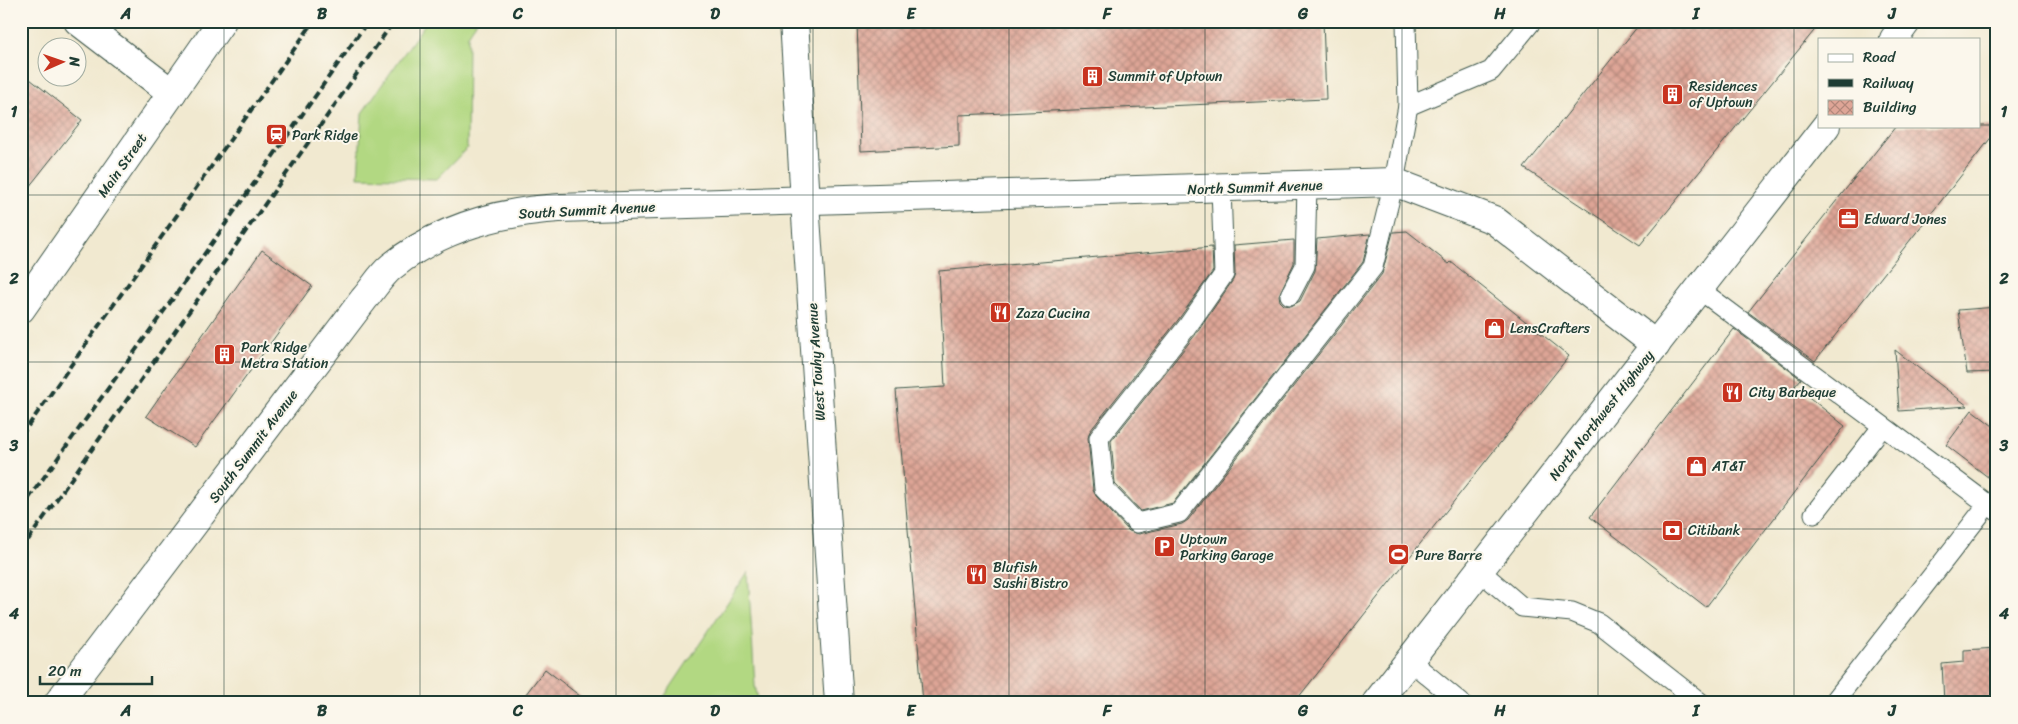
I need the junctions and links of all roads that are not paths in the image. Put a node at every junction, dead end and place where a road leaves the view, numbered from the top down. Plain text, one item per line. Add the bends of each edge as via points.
1 (78, 21) edge
2 (222, 21) edge
3 (794, 21) edge
4 (1406, 21) edge
5 (1532, 21) edge
6 (1907, 21) edge
7 (1895, 38) edge
8 (172, 93) junction
9 (1408, 106) junction
10 (1824, 128) edge
11 (1394, 182) junction
12 (1307, 185) junction
13 (1221, 188) junction
14 (805, 202) junction
15 (1700, 290) junction
16 (1290, 295) dead end
17 (21, 309) edge
18 (1656, 345) junction
19 (1882, 427) junction
20 (1992, 507) edge
21 (1814, 514) dead end
22 (1480, 571) junction
23 (1409, 660) junction
24 (58, 703) edge
25 (839, 703) edge
26 (1376, 703) edge
27 (1461, 703) edge
28 (1702, 703) edge
29 (1833, 703) edge

1 - 8 street
2 - 8 street, Main Street
3 - 14 street, West Touhy Avenue
4 - 9 lane
5 - 9 lane via 1492,71
6 - 7 street
8 - 17 street, Main Street
9 - 11 lane
10 - 15 street, North Northwest Highway
11 - 12 street, North Summit Avenue
11 - 13 lane via 1373,267 1179,513 1137,523 1104,489 1099,438 1187,327 1224,274
11 - 18 street, North Summit Avenue via 1494,220
12 - 13 street, North Summit Avenue
12 - 16 lane via 1305,266
13 - 14 street, North Summit Avenue
14 - 24 street, South Summit Avenue via 538,210 465,226 428,241 390,268 364,299
14 - 25 street, West Touhy Avenue
15 - 18 street, North Northwest Highway
15 - 19 lane
18 - 22 street, North Northwest Highway
19 - 20 lane
19 - 21 lane
20 - 29 lane
22 - 23 street, North Northwest Highway
22 - 28 lane via 1522,607 1572,612 1599,623
23 - 26 street, North Northwest Highway
23 - 27 lane

